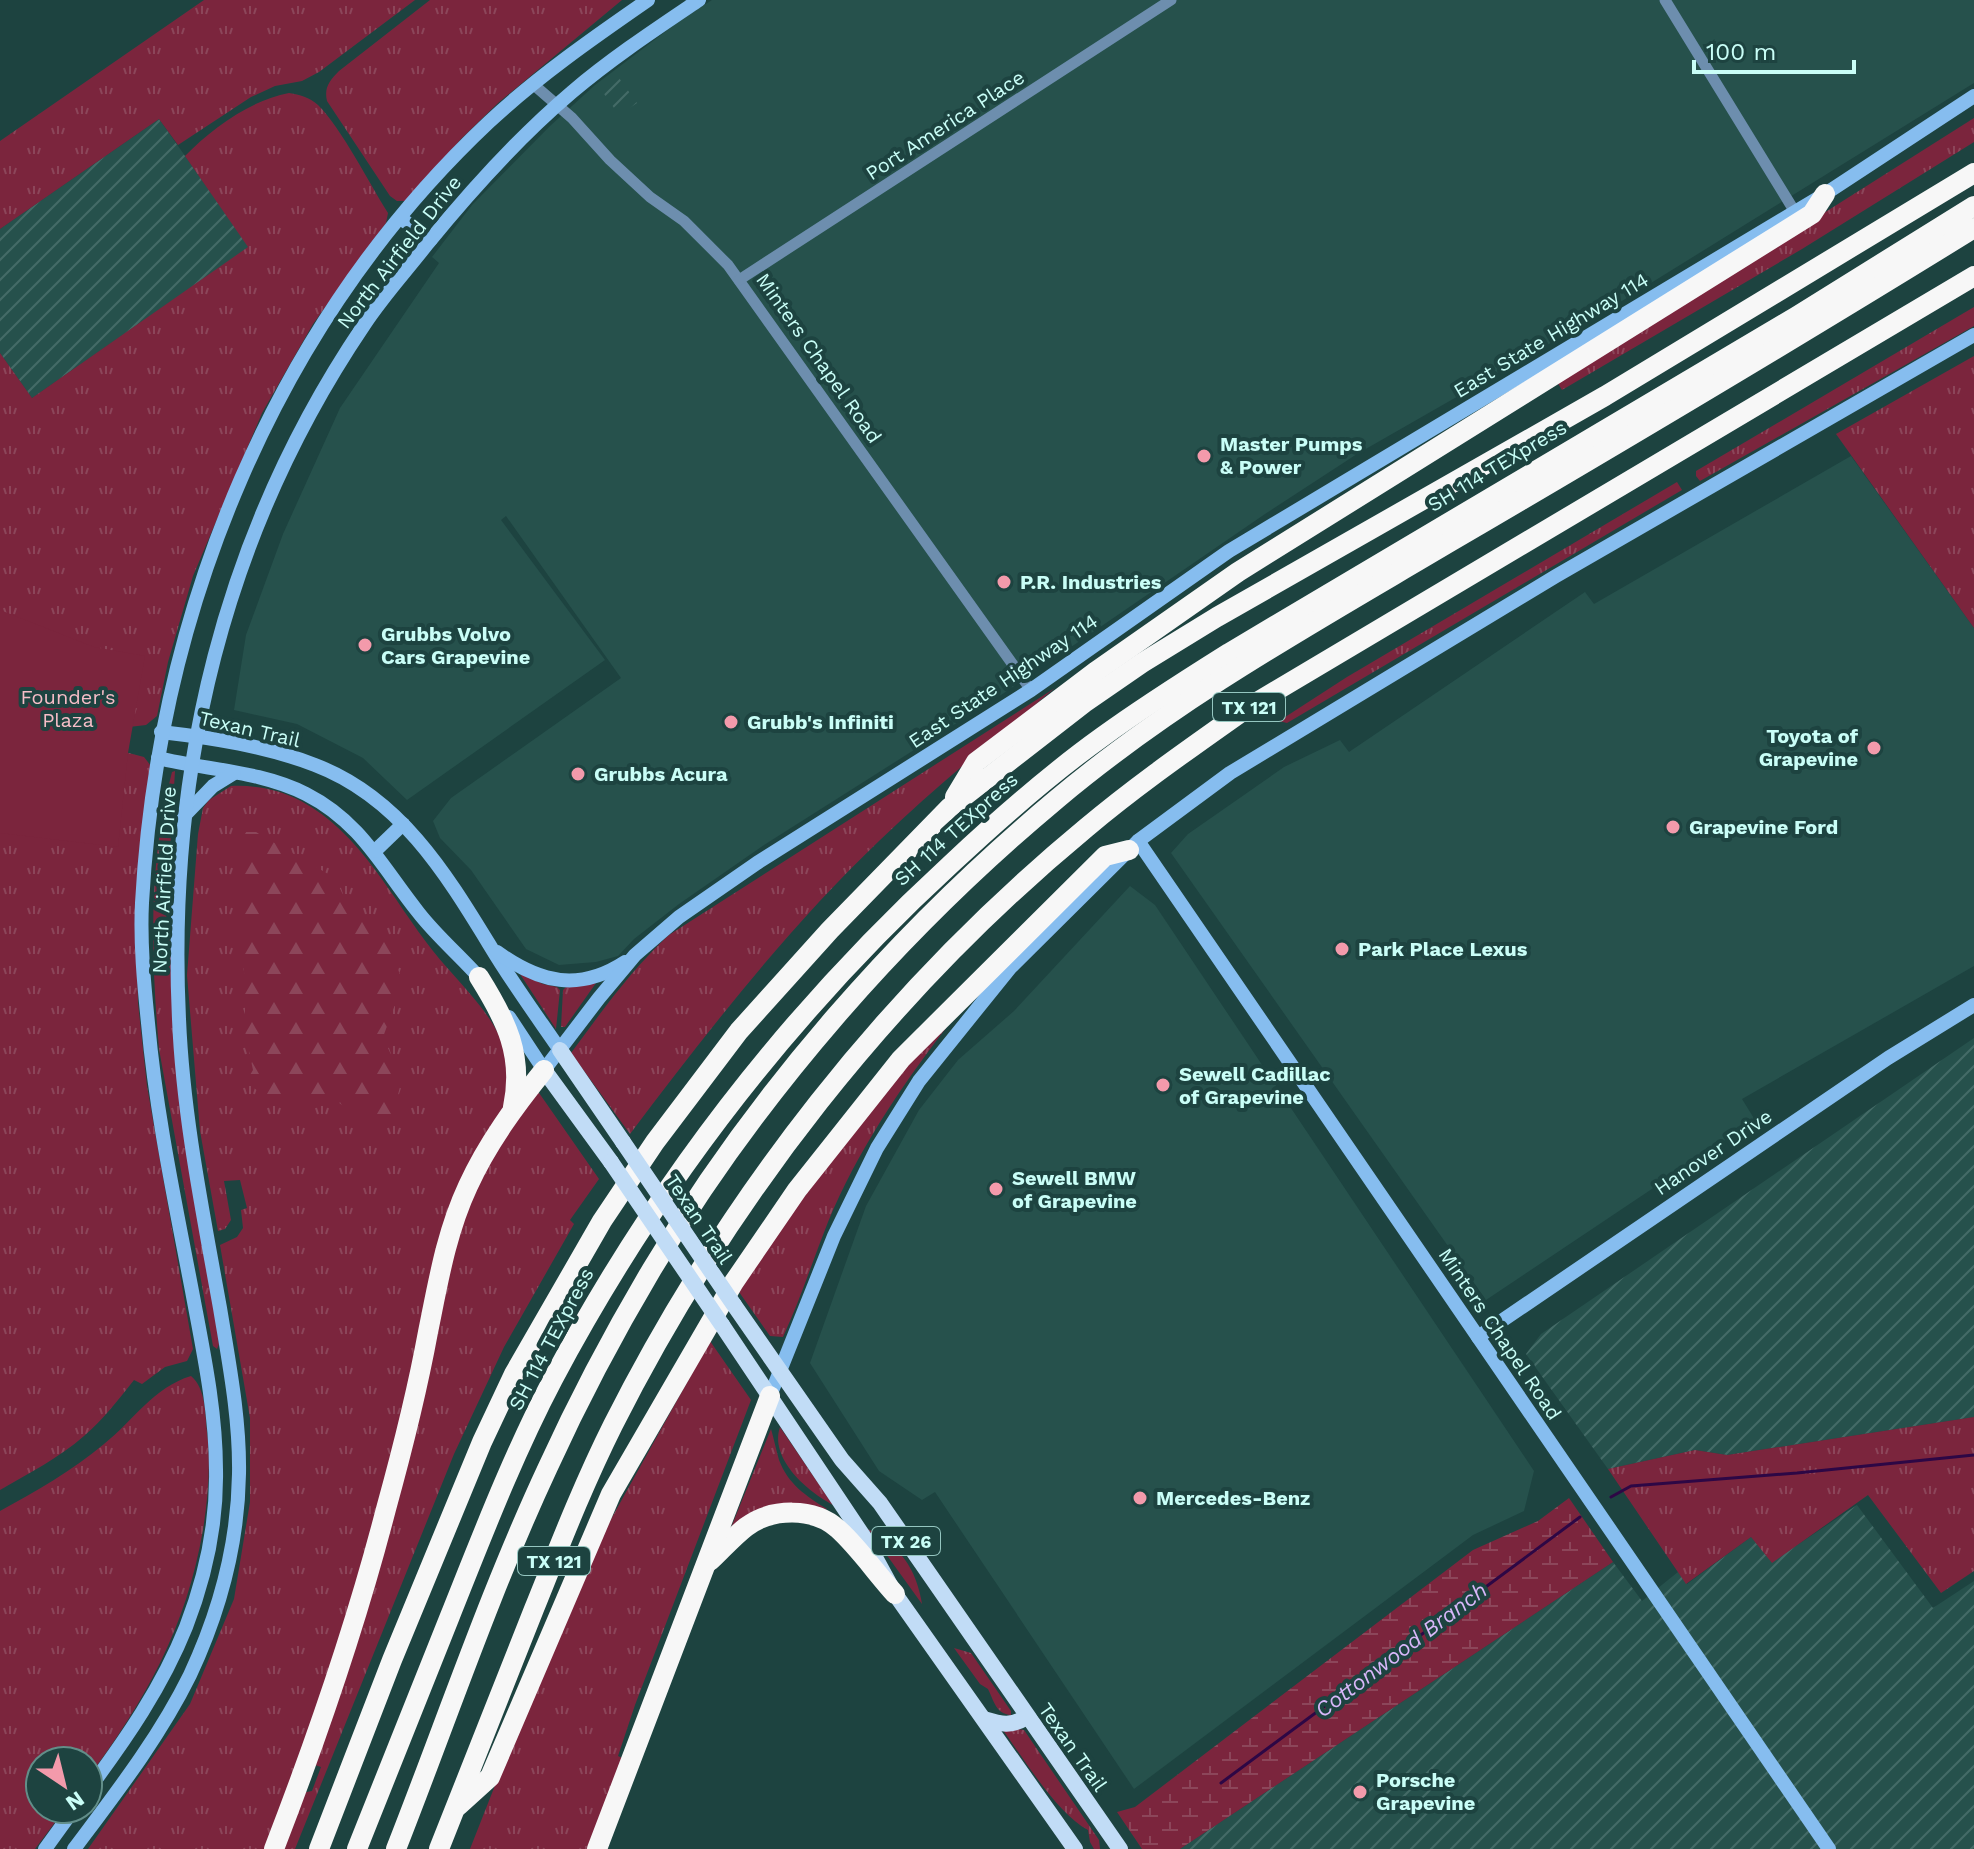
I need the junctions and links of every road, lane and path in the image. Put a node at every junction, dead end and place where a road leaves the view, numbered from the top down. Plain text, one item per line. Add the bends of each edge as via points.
1 (648, 0) edge
2 (699, 0) edge
3 (1171, 0) edge
4 (1665, 0) edge
5 (534, 85) junction
6 (1974, 96) edge
7 (557, 106) junction
8 (1974, 173) edge
9 (1825, 194) junction
10 (1974, 206) edge
11 (1795, 212) junction
12 (400, 218) junction
13 (1974, 228) edge
14 (431, 239) junction
15 (1974, 276) edge
16 (739, 280) junction
17 (1974, 335) edge
18 (1031, 690) junction
19 (161, 732) junction
20 (196, 736) junction
21 (158, 758) junction
22 (191, 766) junction
23 (234, 773) junction
24 (949, 808) junction
25 (183, 816) junction
26 (403, 824) junction
27 (1133, 846) junction
28 (375, 851) junction
29 (490, 946) junction
30 (635, 955) junction
31 (479, 977) junction
32 (1974, 1005) edge
33 (560, 1050) junction
34 (544, 1070) junction
35 (512, 1111) junction
36 (1478, 1337) junction
37 (778, 1370) junction
38 (770, 1396) junction
39 (704, 1567) junction
40 (895, 1594) junction
41 (1027, 1717) junction
42 (984, 1719) junction
43 (104, 1769) edge
44 (455, 1808) junction
45 (62, 1825) edge
46 (45, 1849) edge
47 (74, 1849) edge
48 (274, 1849) edge
49 (319, 1849) edge
50 (357, 1849) edge
51 (396, 1849) edge
52 (439, 1849) edge
53 (597, 1849) edge
54 (1075, 1849) edge
55 (1120, 1849) edge
56 (1829, 1849) edge

1 - 5 main road, North Airfield Drive
2 - 7 main road, North Airfield Drive
3 - 16 street, Port America Place
4 - 11 street
5 - 7 street, Minters Chapel Road
5 - 12 main road, North Airfield Drive via 489,122
6 - 9 main road, East State Highway 114
7 - 14 main road, North Airfield Drive via 470,191
7 - 16 street, Minters Chapel Road via 650,197 703,237
8 - 24 highway via 1605,396 1142,663
9 - 11 main road, East State Highway 114
9 - 24 highway via 1812,214 1194,602 976,762
10 - 50 highway, SH 114 TEXpress via 1165,693 1040,786 869,942 717,1119 590,1313 545,1395 487,1522
11 - 18 main road, East State Highway 114 via 1229,551
12 - 14 main road
12 - 19 main road, North Airfield Drive via 320,330 256,444 226,510 191,614
13 - 51 highway, SH 114 TEXpress via 1176,709 1057,799 890,957 740,1138 616,1333 546,1471
14 - 20 main road, North Airfield Drive via 365,324 290,452 241,563
15 - 44 highway, TX 121 via 1247,708 1085,828 968,935 811,1111 721,1236 668,1321 578,1500
16 - 18 street, Minters Chapel Road
17 - 27 main road via 1556,576 1243,766
18 - 30 main road, East State Highway 114 via 757,863
19 - 20 main road, Texan Trail
19 - 21 main road, North Airfield Drive
20 - 22 main road, North Airfield Drive
20 - 26 main road, Texan Trail via 317,765 378,800
21 - 22 main road, Texan Trail
21 - 43 main road, North Airfield Drive via 142,905 148,1026 165,1155 214,1426 215,1502 197,1593 173,1658
22 - 23 main road, Texan Trail
22 - 25 main road, North Airfield Drive
23 - 25 main road
23 - 28 main road, Texan Trail via 273,781 333,809
24 - 49 highway via 739,1031 655,1142 578,1261 482,1442
25 - 47 main road, North Airfield Drive via 179,1017 184,1081 239,1439 236,1520 219,1600 190,1674 153,1741
26 - 28 main road
26 - 29 main road, Texan Trail via 443,871
27 - 36 main road, Minters Chapel Road
27 - 37 main road via 1010,968 919,1081 858,1185
27 - 44 highway via 1105,856 939,1019 861,1108 772,1225 611,1494 490,1777
28 - 31 main road, Texan Trail via 417,911
29 - 30 main road via 512,963 560,982 612,971
29 - 33 main road, Texan Trail
30 - 33 main road, East State Highway 114
31 - 34 main road, Texan Trail
31 - 35 highway via 504,1019 516,1059
32 - 36 main road, Hanover Drive
33 - 34 main road, East State Highway 114
33 - 37 main road, Texan Trail, bridge
34 - 35 highway
34 - 38 main road, Texan Trail / TX 26, bridge
35 - 48 highway via 481,1160 457,1214 360,1602
36 - 56 main road, Minters Chapel Road
37 - 38 main road
37 - 41 main road, Texan Trail / TX 26 via 880,1503
38 - 39 highway
38 - 40 main road, Texan Trail / TX 26
39 - 40 highway via 754,1522 793,1513 838,1529
39 - 53 highway
40 - 42 main road, Texan Trail / TX 26
41 - 42 main road via 1008,1725
41 - 55 main road, Texan Trail / TX 26
42 - 54 main road, Texan Trail / TX 26
44 - 52 highway, TX 121
45 - 46 main road

